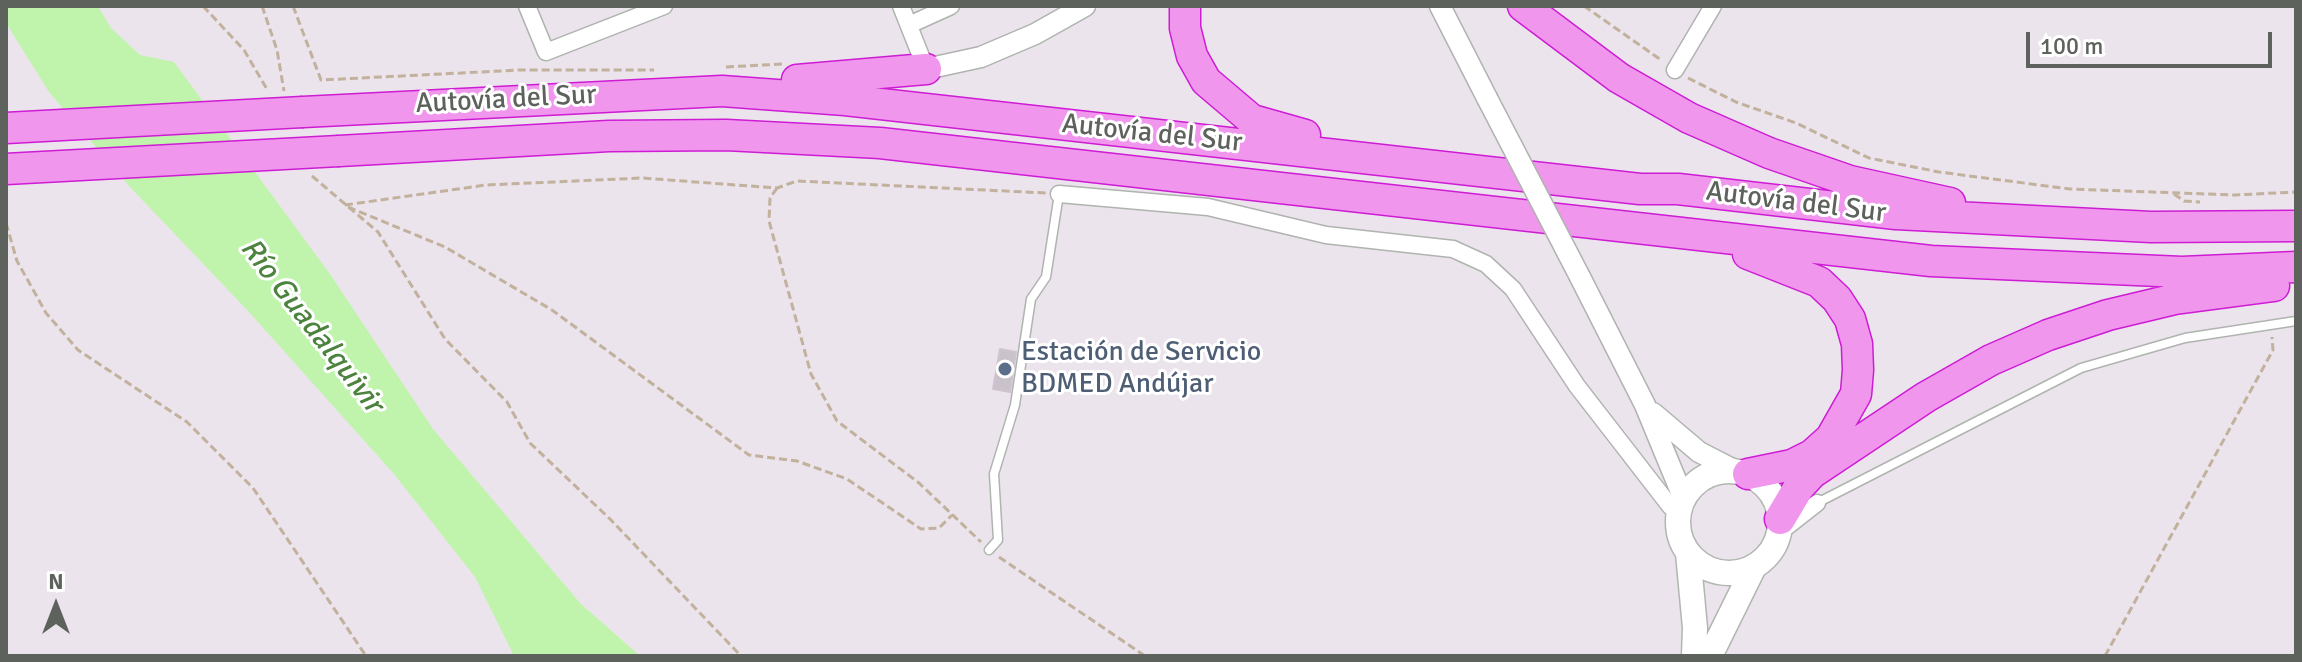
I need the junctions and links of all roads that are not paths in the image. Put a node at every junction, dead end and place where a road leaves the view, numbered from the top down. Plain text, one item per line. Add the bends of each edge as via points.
1 (527, 6) edge
2 (663, 6) edge
3 (901, 6) edge
4 (951, 6) edge
5 (1085, 6) edge
6 (1185, 6) edge
7 (1440, 6) edge
8 (1523, 6) edge
9 (1713, 6) edge
10 (909, 25) junction
11 (926, 69) junction
12 (1675, 70) road end
13 (722, 79) junction
14 (6, 128) edge
15 (6, 169) edge
16 (1678, 189) junction
17 (1059, 194) joint
18 (2005, 222) junction
19 (2296, 226) edge
20 (1709, 238) junction
21 (2296, 267) edge
22 (2296, 284) edge
23 (2296, 321) edge
24 (1645, 405) junction
25 (1741, 472) junction
26 (1680, 504) junction
27 (1788, 513) junction
28 (989, 550) road end
29 (1688, 553) junction
30 (1754, 567) junction
31 (1694, 656) edge
32 (1710, 656) edge

1 - 2 street via 546,52
3 - 10 street
4 - 10 street
5 - 11 street via 981,57
6 - 16 highway via 1192,56 1206,81 1252,120 1282,131 1640,176
7 - 24 street, bridge
8 - 18 highway via 1619,78 1689,118 1850,181 1952,203
9 - 12 street
10 - 11 street
11 - 13 highway via 789,81
13 - 14 highway, Autovía del Sur, bridge via 303,112
13 - 16 highway, Autovía del Sur via 845,100 1640,189
15 - 20 highway, Autovía del Sur, bridge via 609,136 726,135 880,143
16 - 18 highway, Autovía del Sur
17 - 26 street via 1208,207 1326,235 1453,249 1486,264 1513,289 1577,386 1670,506
17 - 28 lane via 1046,277 1031,299 1015,405 994,474 998,540
18 - 19 highway, Autovía del Sur
20 - 21 highway, Autovía del Sur via 1931,261 2089,270
20 - 25 highway via 1819,282 1850,319 1857,344 1856,394 1831,438 1792,465
22 - 27 highway via 2175,299 2108,315 1991,360 1812,473
23 - 27 lane via 2185,338 2081,368
24 - 25 street via 1699,452
24 - 26 street
25 - 26 main road via 1704,476
25 - 27 main road via 1771,492
26 - 29 main road via 1677,526
27 - 30 main road via 1774,546
29 - 30 main road via 1711,570 1726,573
29 - 31 main road
30 - 32 main road

